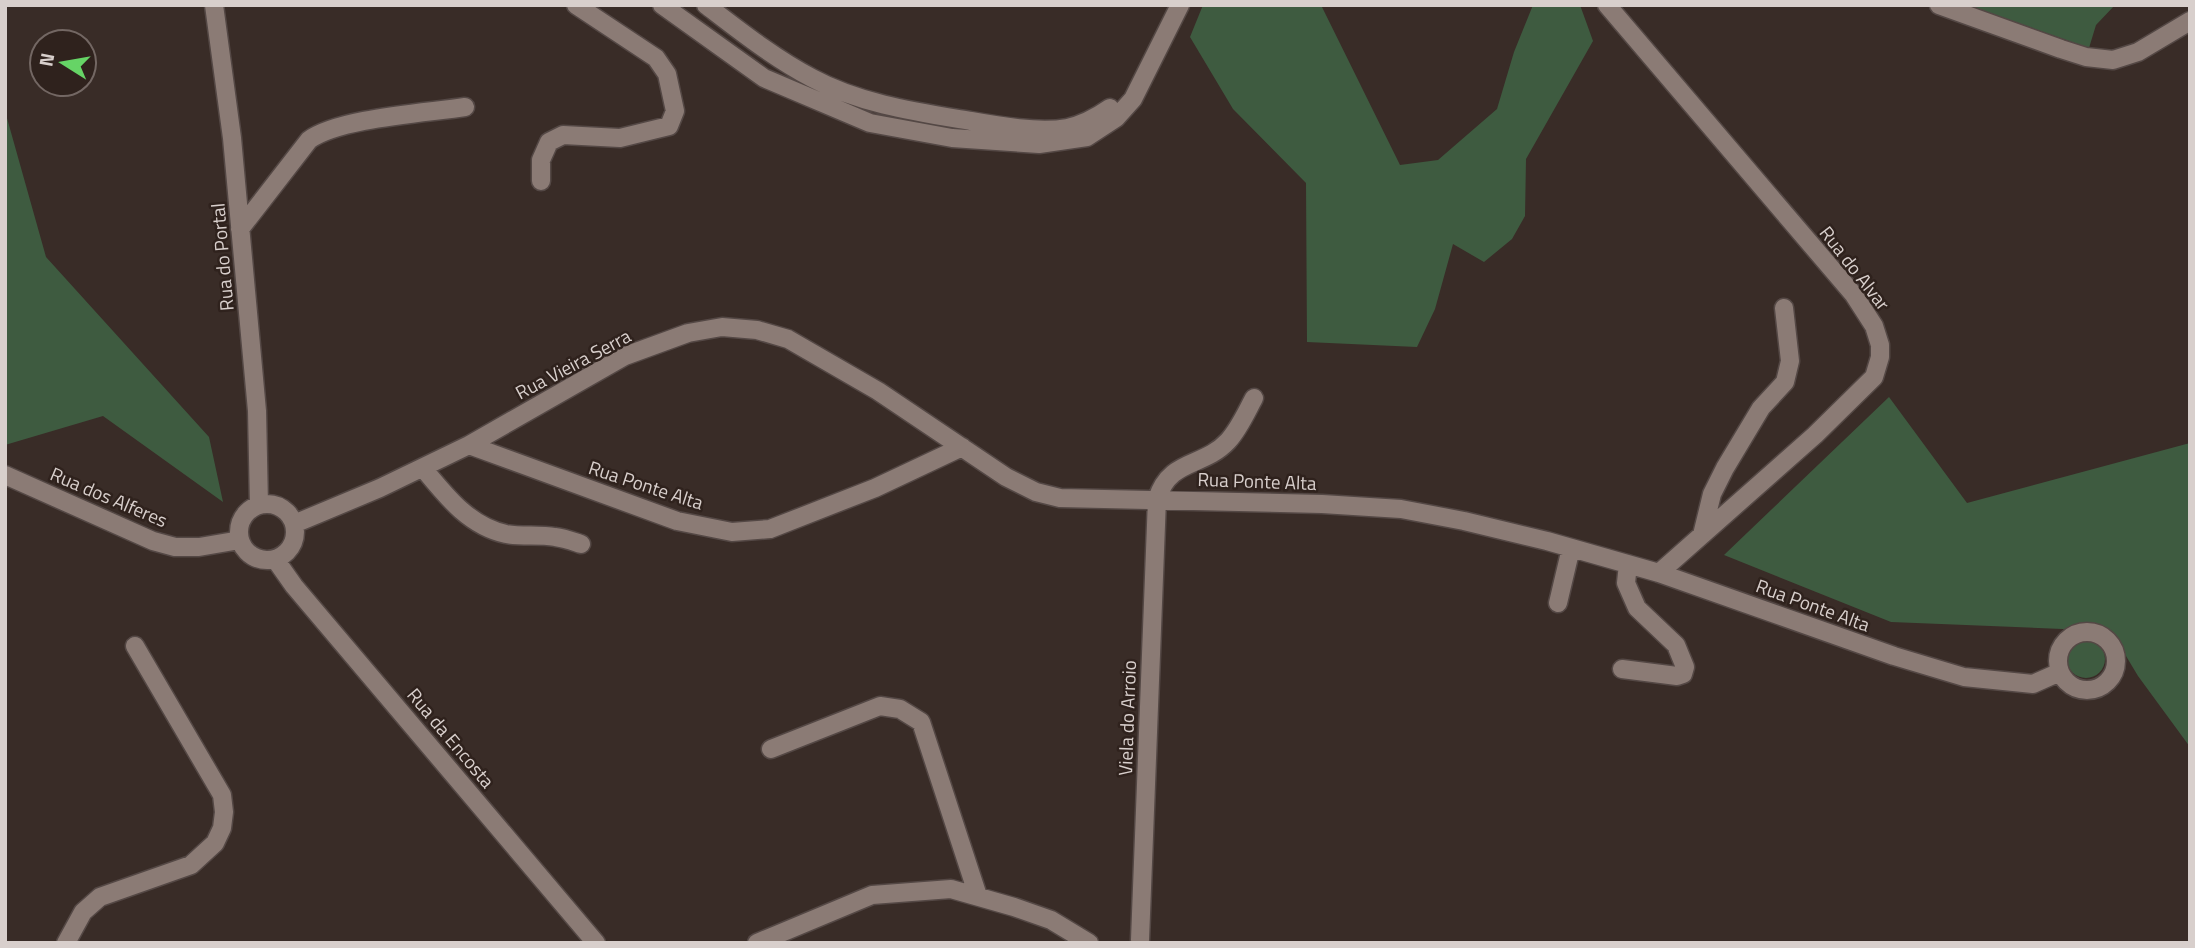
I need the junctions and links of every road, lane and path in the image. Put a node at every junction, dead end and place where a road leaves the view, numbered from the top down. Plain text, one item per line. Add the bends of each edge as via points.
1 (214, 5) edge
2 (576, 5) edge
3 (663, 5) edge
4 (706, 5) edge
5 (1169, 5) edge
6 (1180, 5) edge
7 (1607, 5) edge
8 (1939, 5) edge
9 (2190, 21) edge
10 (465, 107) dead end
11 (541, 181) dead end
12 (240, 229) junction
13 (1784, 308) dead end
14 (1254, 398) dead end
15 (469, 445) junction
16 (962, 447) junction
17 (423, 468) junction
18 (5, 475) edge
19 (1157, 499) junction
20 (259, 505) junction
21 (294, 524) junction
22 (1702, 535) junction
23 (240, 540) junction
24 (581, 544) dead end
25 (1571, 548) junction
26 (275, 559) junction
27 (1628, 564) junction
28 (1659, 573) junction
29 (1558, 603) dead end
30 (135, 646) dead end
31 (1622, 668) dead end
32 (2060, 671) dead end
33 (771, 748) dead end
34 (978, 896) junction
35 (1138, 942) edge
36 (66, 943) edge
37 (596, 943) edge
38 (757, 943) edge
39 (1089, 943) edge

1 - 12 street, Rua do Portal
2 - 11 street via 656,58 667,74 675,111 669,126 645,132 620,138 563,135 549,142 541,160
3 - 6 street via 764,78 870,123 952,138 1039,144 1087,137 1115,118 1133,99
4 - 5 street via 759,46 813,79 858,97 1013,128 1066,128 1092,120 1112,106 1132,80
7 - 22 street, Rua do Alvar via 1853,295 1874,326 1880,345 1874,377
8 - 9 street via 2086,57 2113,60 2138,52
10 - 12 street via 320,132
12 - 20 street, Rua do Portal via 257,411
13 - 22 street via 1790,361 1785,382 1761,408 1725,468 1712,494
14 - 19 street via 1227,442 1171,474 1161,484
15 - 16 street, Rua Ponte Alta via 677,521 732,532 770,529 875,488
15 - 16 street, Rua Vieira Serra via 625,356 688,333 722,327 788,339
15 - 17 street, Rua Vieira Serra
16 - 19 street, Rua Ponte Alta via 1036,492 1060,498
17 - 21 street, Rua Vieira Serra
17 - 24 street via 450,501 492,530
18 - 23 street, Rua dos Alferes via 153,541 199,547
19 - 25 street, Rua Ponte Alta via 1401,509
19 - 35 street, Viela do Arroio
20 - 21 street via 276,506
20 - 23 street via 240,523
21 - 26 street via 289,549
22 - 28 street, Rua do Alvar
23 - 26 street via 258,559
25 - 27 street, Rua Ponte Alta
25 - 29 street
26 - 37 street, Rua da Encosta
27 - 28 street, Rua Ponte Alta
27 - 31 street via 1626,583 1637,608 1676,645 1685,667 1677,676
28 - 32 street, Rua Ponte Alta via 1964,677 2033,684
30 - 36 street via 222,795 222,828 215,843 191,865 100,897 83,912
33 - 34 street via 880,706 900,709 921,722
34 - 38 street via 950,889 872,895
34 - 39 street via 1051,920

